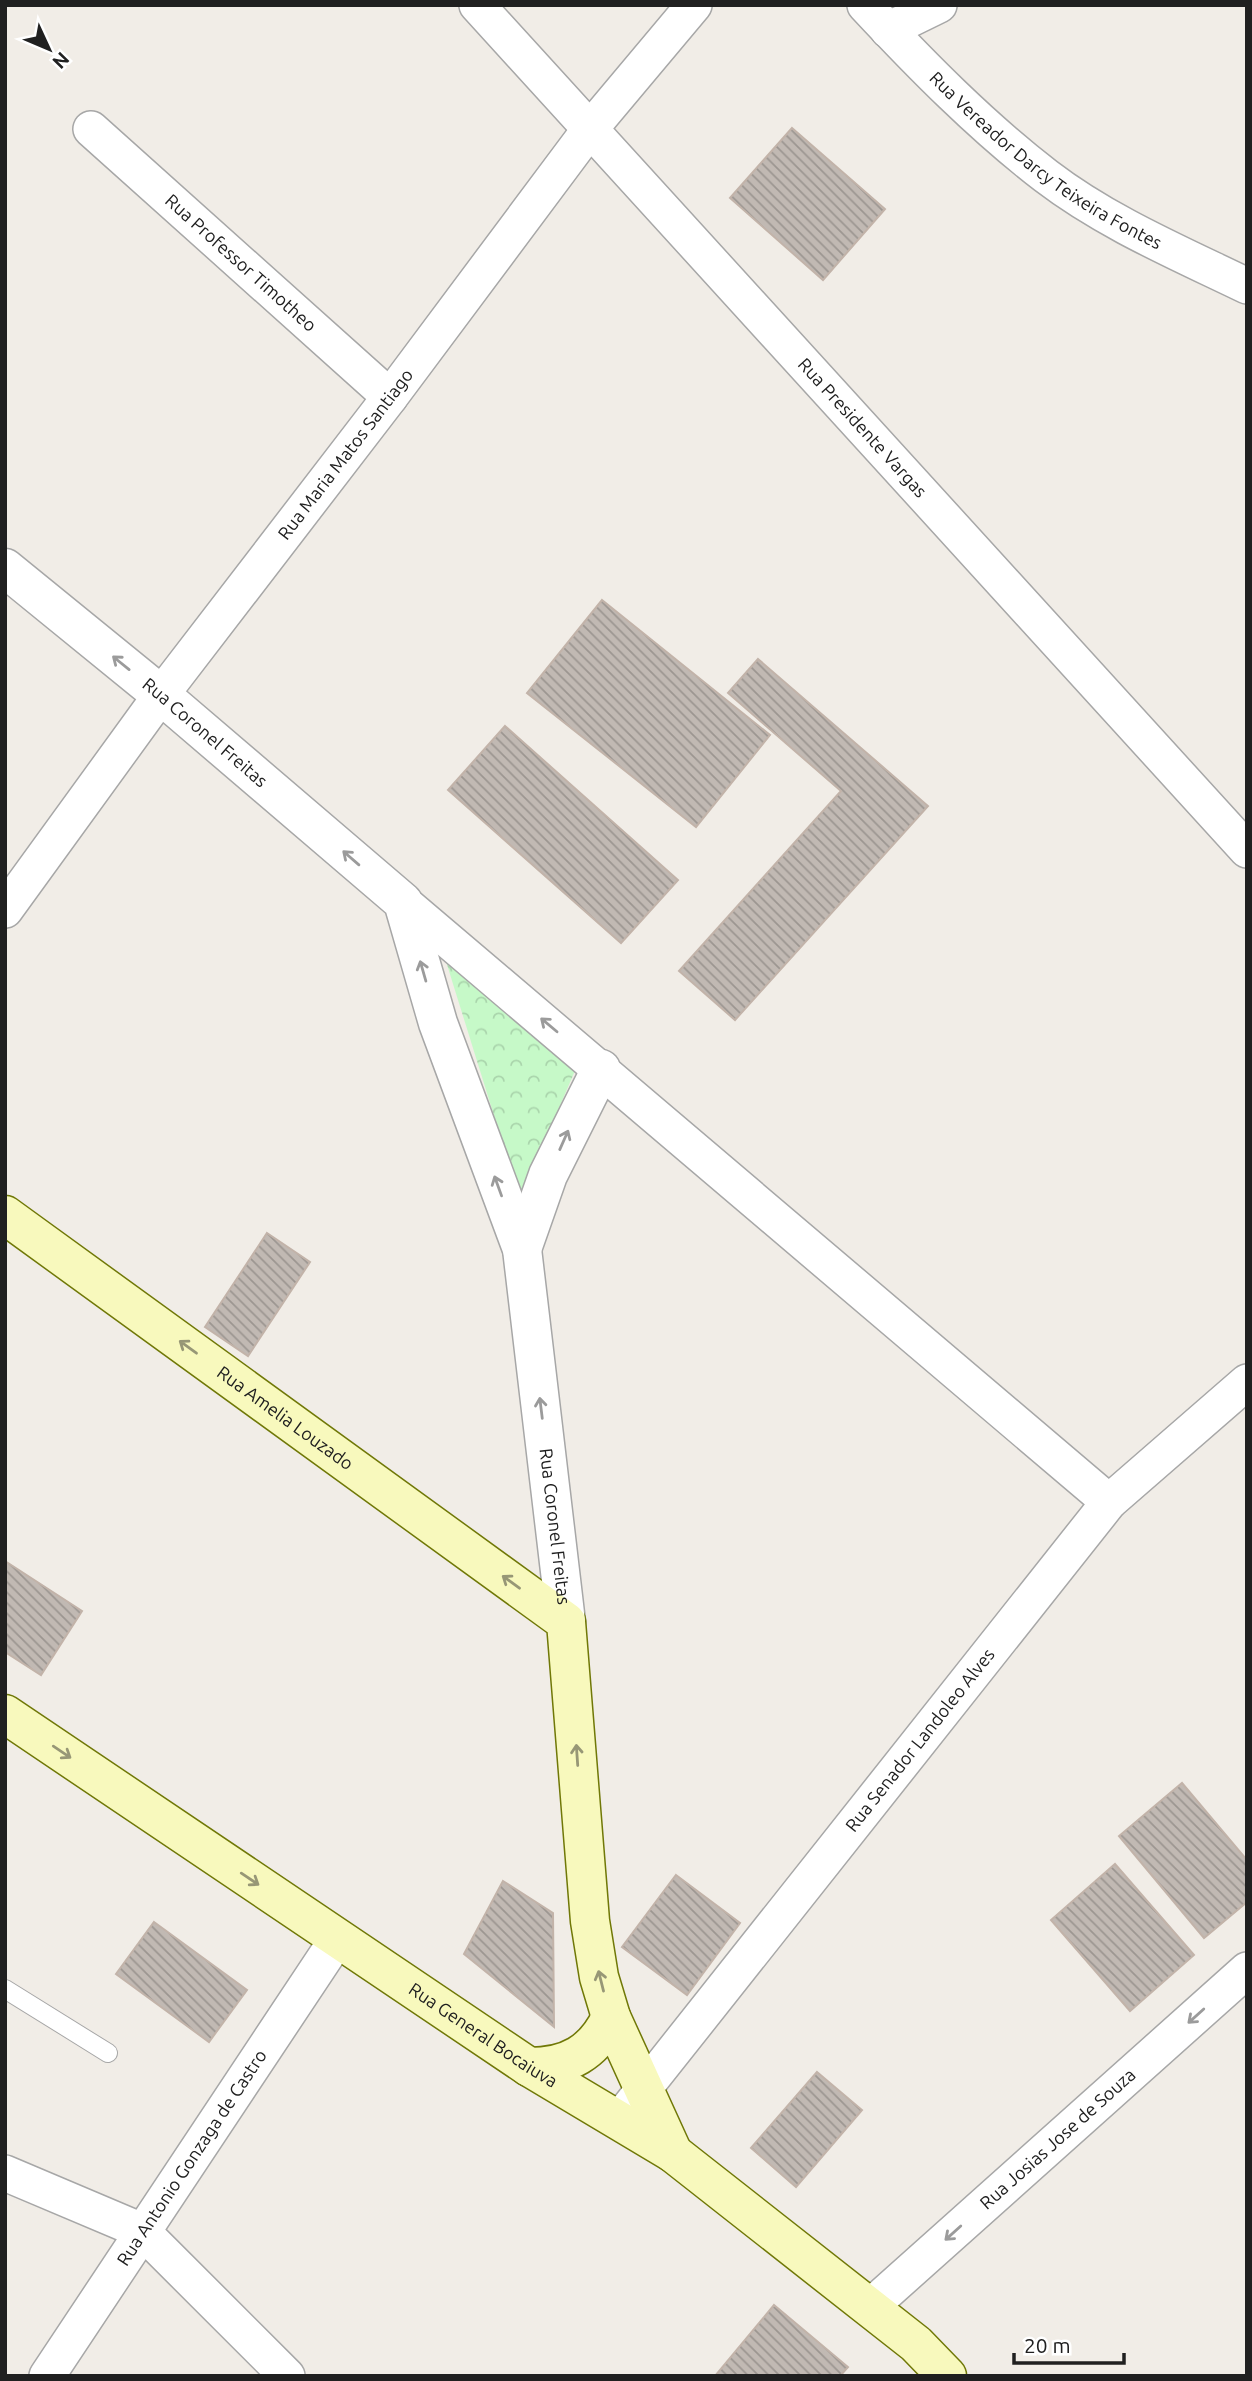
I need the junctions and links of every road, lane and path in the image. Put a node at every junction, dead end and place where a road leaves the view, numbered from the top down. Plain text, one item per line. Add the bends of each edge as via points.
1 (477, 5) edge
2 (694, 5) edge
3 (940, 5) edge
4 (876, 17) edge
5 (91, 129) dead end
6 (590, 129) junction
7 (1247, 286) edge
8 (390, 397) junction
9 (5, 568) edge
10 (161, 695) junction
11 (1247, 850) edge
12 (403, 902) junction
13 (5, 910) edge
14 (601, 1069) junction
15 (5, 1215) edge
16 (522, 1249) junction
17 (1247, 1382) edge
18 (1109, 1502) junction
19 (566, 1622) junction
20 (5, 1714) edge
21 (338, 1938) junction
22 (1247, 1970) edge
23 (5, 1989) edge
24 (611, 2017) junction
25 (108, 2053) dead end
26 (529, 2067) junction
27 (642, 2090) junction
28 (618, 2120) junction
29 (673, 2153) junction
30 (5, 2173) edge
31 (142, 2231) junction
32 (870, 2307) junction
33 (47, 2376) edge
34 (287, 2376) edge
35 (947, 2376) edge

1 - 6 street, Rua Presidente Vargas
2 - 6 street, Rua Maria Matos Santiago
3 - 4 street
4 - 7 street, Rua Vereador Darcy Teixeira Fontes via 950,92 1047,177 1138,233
5 - 8 street, Rua Professor Timotheo
6 - 8 street, Rua Maria Matos Santiago
6 - 11 street, Rua Presidente Vargas
8 - 10 street, Rua Maria Matos Santiago
10 -> 9 street, Rua Coronel Freitas
12 -> 10 street, Rua Coronel Freitas
10 - 13 street, Rua Maria Matos Santiago
14 -> 12 street, Rua Coronel Freitas
16 -> 12 street, Rua Coronel Freitas via 438,1023
16 -> 14 street via 548,1175
14 - 18 street, Rua Coronel Freitas
19 -> 15 main road, Rua Amelia Louzado
19 -> 16 street, Rua Coronel Freitas
17 - 18 street, Rua Senador Landoleo Alves
18 - 27 street, Rua Senador Landoleo Alves
24 -> 19 main road, Rua Coronel Freitas via 590,1921
20 -> 21 main road, Rua General Bocaiuva
21 - 26 main road, Rua General Bocaiuva
21 - 31 street, Rua Antonio Gonzaga de Castro
22 -> 32 street, Rua Josias Jose de Souza
23 - 25 lane
24 - 26 main road via 602,2036 570,2062
24 - 27 main road, Rua Coronel Freitas
26 - 28 main road, Rua General Bocaiuva
27 - 28 street, Rua Senador Landoleo Alves
27 - 29 main road, Rua Coronel Freitas
28 - 29 main road, Rua General Bocaiuva
29 - 32 main road, Rua General Bocaiuva
30 - 31 street
31 - 33 street, Rua Antonio Gonzaga de Castro
31 - 34 street
32 - 35 main road, Rua General Bocaiuva

